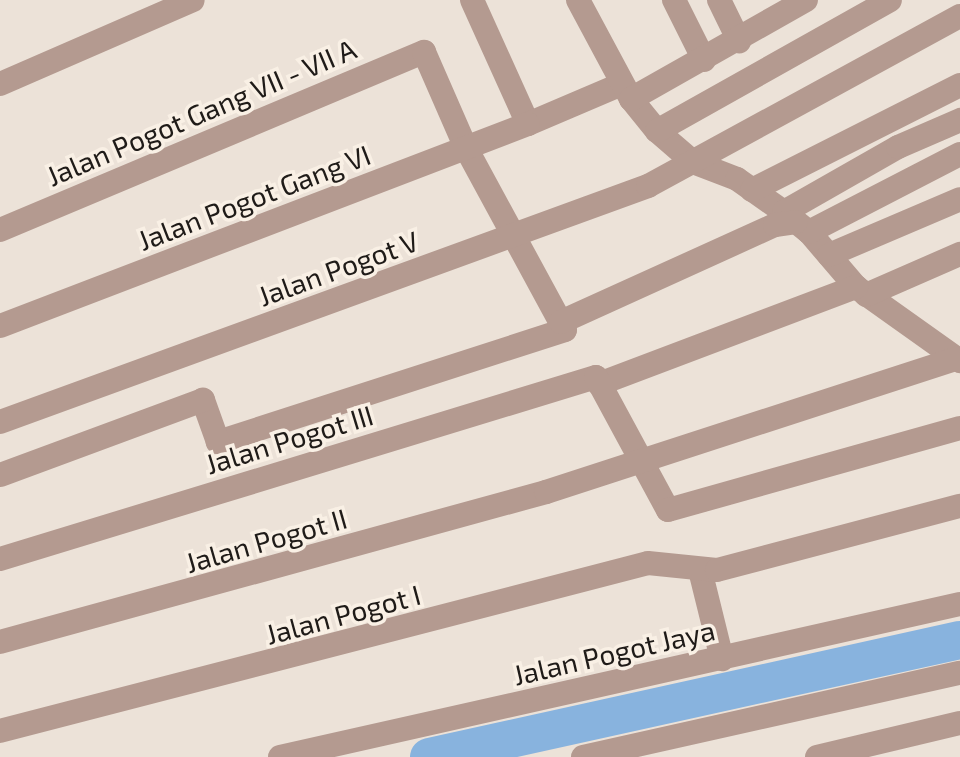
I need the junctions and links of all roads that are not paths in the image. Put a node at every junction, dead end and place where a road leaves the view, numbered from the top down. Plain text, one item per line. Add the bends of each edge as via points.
1 (193, 0) edge
2 (472, 0) edge
3 (578, 0) edge
4 (674, 0) edge
5 (719, 0) edge
6 (890, 0) edge
7 (804, 1) edge
8 (960, 16) edge
9 (739, 41) junction
10 (704, 60) junction
11 (0, 84) edge
12 (960, 85) edge
13 (627, 91) junction
14 (960, 120) edge
15 (528, 124) junction
16 (666, 126) junction
17 (466, 148) junction
18 (960, 154) edge
19 (693, 162) junction
20 (752, 190) junction
21 (960, 199) edge
22 (796, 222) junction
23 (0, 230) edge
24 (517, 236) junction
25 (960, 254) edge
26 (829, 255) junction
27 (861, 291) junction
28 (561, 322) junction
29 (0, 326) edge
30 (954, 352) edge
31 (597, 380) junction
32 (0, 422) edge
33 (960, 428) edge
34 (637, 462) junction
35 (0, 475) edge
36 (960, 506) edge
37 (0, 559) edge
38 (700, 570) junction
39 (960, 604) edge
40 (0, 642) edge
41 (722, 659) junction
42 (960, 673) edge
43 (960, 723) edge
44 (0, 731) edge
45 (855, 753) edge
46 (280, 757) edge
47 (583, 757) edge
48 (817, 757) edge

1 - 11 street
2 - 15 street
3 - 13 street
4 - 10 street
5 - 9 street
6 - 16 street
7 - 9 street, Jalan Pogot Gang VI
8 - 19 street, Jalan Pogot V
9 - 10 street, Jalan Pogot Gang VI
10 - 13 street, Jalan Pogot Gang VI
12 - 20 street
13 - 15 street, Jalan Pogot Gang VI
13 - 16 street
14 - 22 street via 898,147
15 - 17 street, Jalan Pogot Gang VI
16 - 19 street
17 - 23 street, Jalan Pogot Gang VII - VII A via 426,54
17 - 24 street
17 - 29 street, Jalan Pogot Gang VI
18 - 22 street
19 - 20 street
19 - 24 street, Jalan Pogot V via 648,186
20 - 22 street
21 - 26 street
22 - 26 street
22 - 28 street via 775,225
24 - 28 street
24 - 32 street, Jalan Pogot V
25 - 27 street, Jalan Pogot III
26 - 27 street
27 - 30 street
27 - 31 street, Jalan Pogot III
28 - 35 street via 565,330 218,442 203,400
30 - 34 street, Jalan Pogot II
31 - 34 street
31 - 37 street, Jalan Pogot III
33 - 34 street via 668,510
34 - 40 street, Jalan Pogot II via 546,492
36 - 38 street
38 - 41 street
38 - 44 street, Jalan Pogot I via 680,563 648,563
39 - 41 street, Jalan Pogot Jaya
41 - 46 street, Jalan Pogot Jaya
42 - 47 street
43 - 45 street
45 - 48 street

